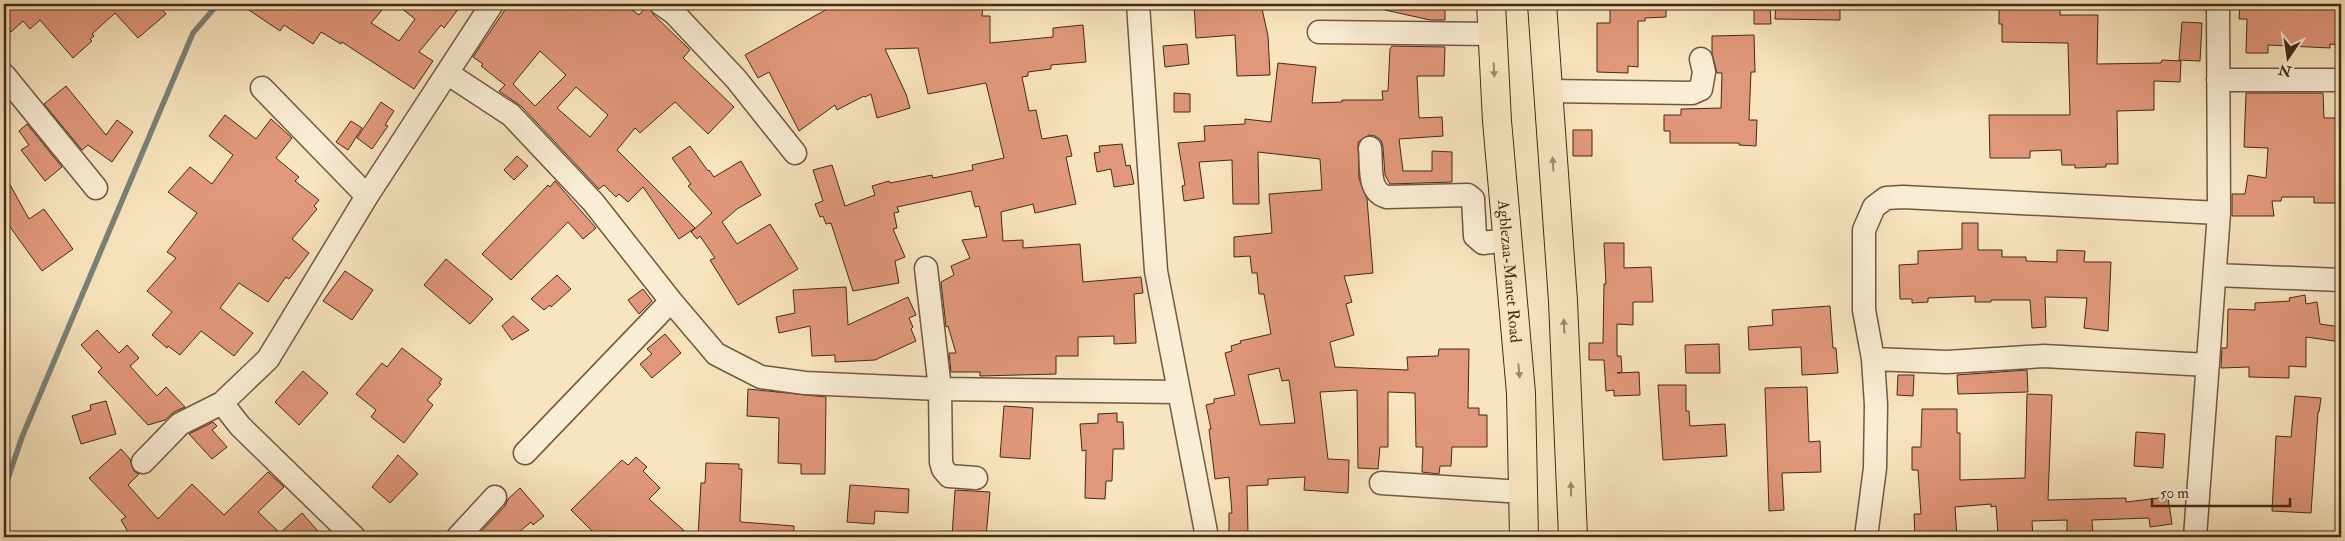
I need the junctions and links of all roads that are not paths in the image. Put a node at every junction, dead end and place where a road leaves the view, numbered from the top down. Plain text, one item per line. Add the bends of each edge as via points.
1 (492, 4) edge
2 (1138, 4) edge
3 (1491, 4) edge
4 (1542, 4) edge
5 (2218, 4) edge
6 (672, 7) edge
7 (1319, 32) dead end
8 (1492, 34) junction
9 (1701, 59) dead end
10 (448, 73) junction
11 (4, 76) edge
12 (2218, 80) junction
13 (2341, 80) edge
14 (262, 88) dead end
15 (1548, 91) junction
16 (1370, 148) dead end
17 (795, 153) dead end
18 (96, 188) dead end
19 (367, 196) junction
20 (2219, 213) junction
21 (1507, 240) junction
22 (926, 268) dead end
23 (2214, 275) junction
24 (2341, 280) edge
25 (671, 301) junction
26 (1873, 358) junction
27 (2208, 365) junction
28 (940, 389) junction
29 (1178, 392) junction
30 (222, 403) junction
31 (525, 453) dead end
32 (143, 462) dead end
33 (976, 478) dead end
34 (1381, 483) dead end
35 (1522, 492) junction
36 (494, 497) dead end
37 (354, 537) edge
38 (458, 537) edge
39 (1207, 537) edge
40 (1524, 537) edge
41 (1573, 537) edge
42 (1866, 537) edge
43 (2195, 537) edge

1 - 10 street
2 - 29 street via 1156,271
3 - 8 main road, Agblezaa-Manet Road
4 - 15 main road
5 - 12 street
6 - 17 street via 736,79
7 - 8 street
8 -> 21 main road, Agblezaa-Manet Road
9 - 15 street via 1704,72 1702,89 1692,93
10 - 19 street
10 - 25 street via 511,115 593,202
11 - 18 street
12 - 13 street
12 - 20 street
14 - 19 street
41 -> 15 main road via 1563,301
16 - 21 street via 1373,188 1379,195 1468,195 1473,200 1476,236 1483,243
19 - 30 street via 268,359
20 - 23 street
20 - 26 street via 1886,198 1874,207 1864,230 1864,310
21 -> 35 main road, Agblezaa-Manet Road via 1521,393
22 - 28 street
23 - 24 street
23 - 27 street
25 - 28 street via 716,354 760,377 805,383
25 - 31 street
26 - 27 street via 1947,362 2044,356
26 - 42 street via 1876,406 1874,468
27 - 43 street
28 - 29 street
28 - 33 street via 943,469 948,476
29 - 39 street
30 - 32 street via 180,424
30 - 37 street via 240,426
34 - 35 street
35 - 40 main road, Agblezaa-Manet Road
36 - 38 street

